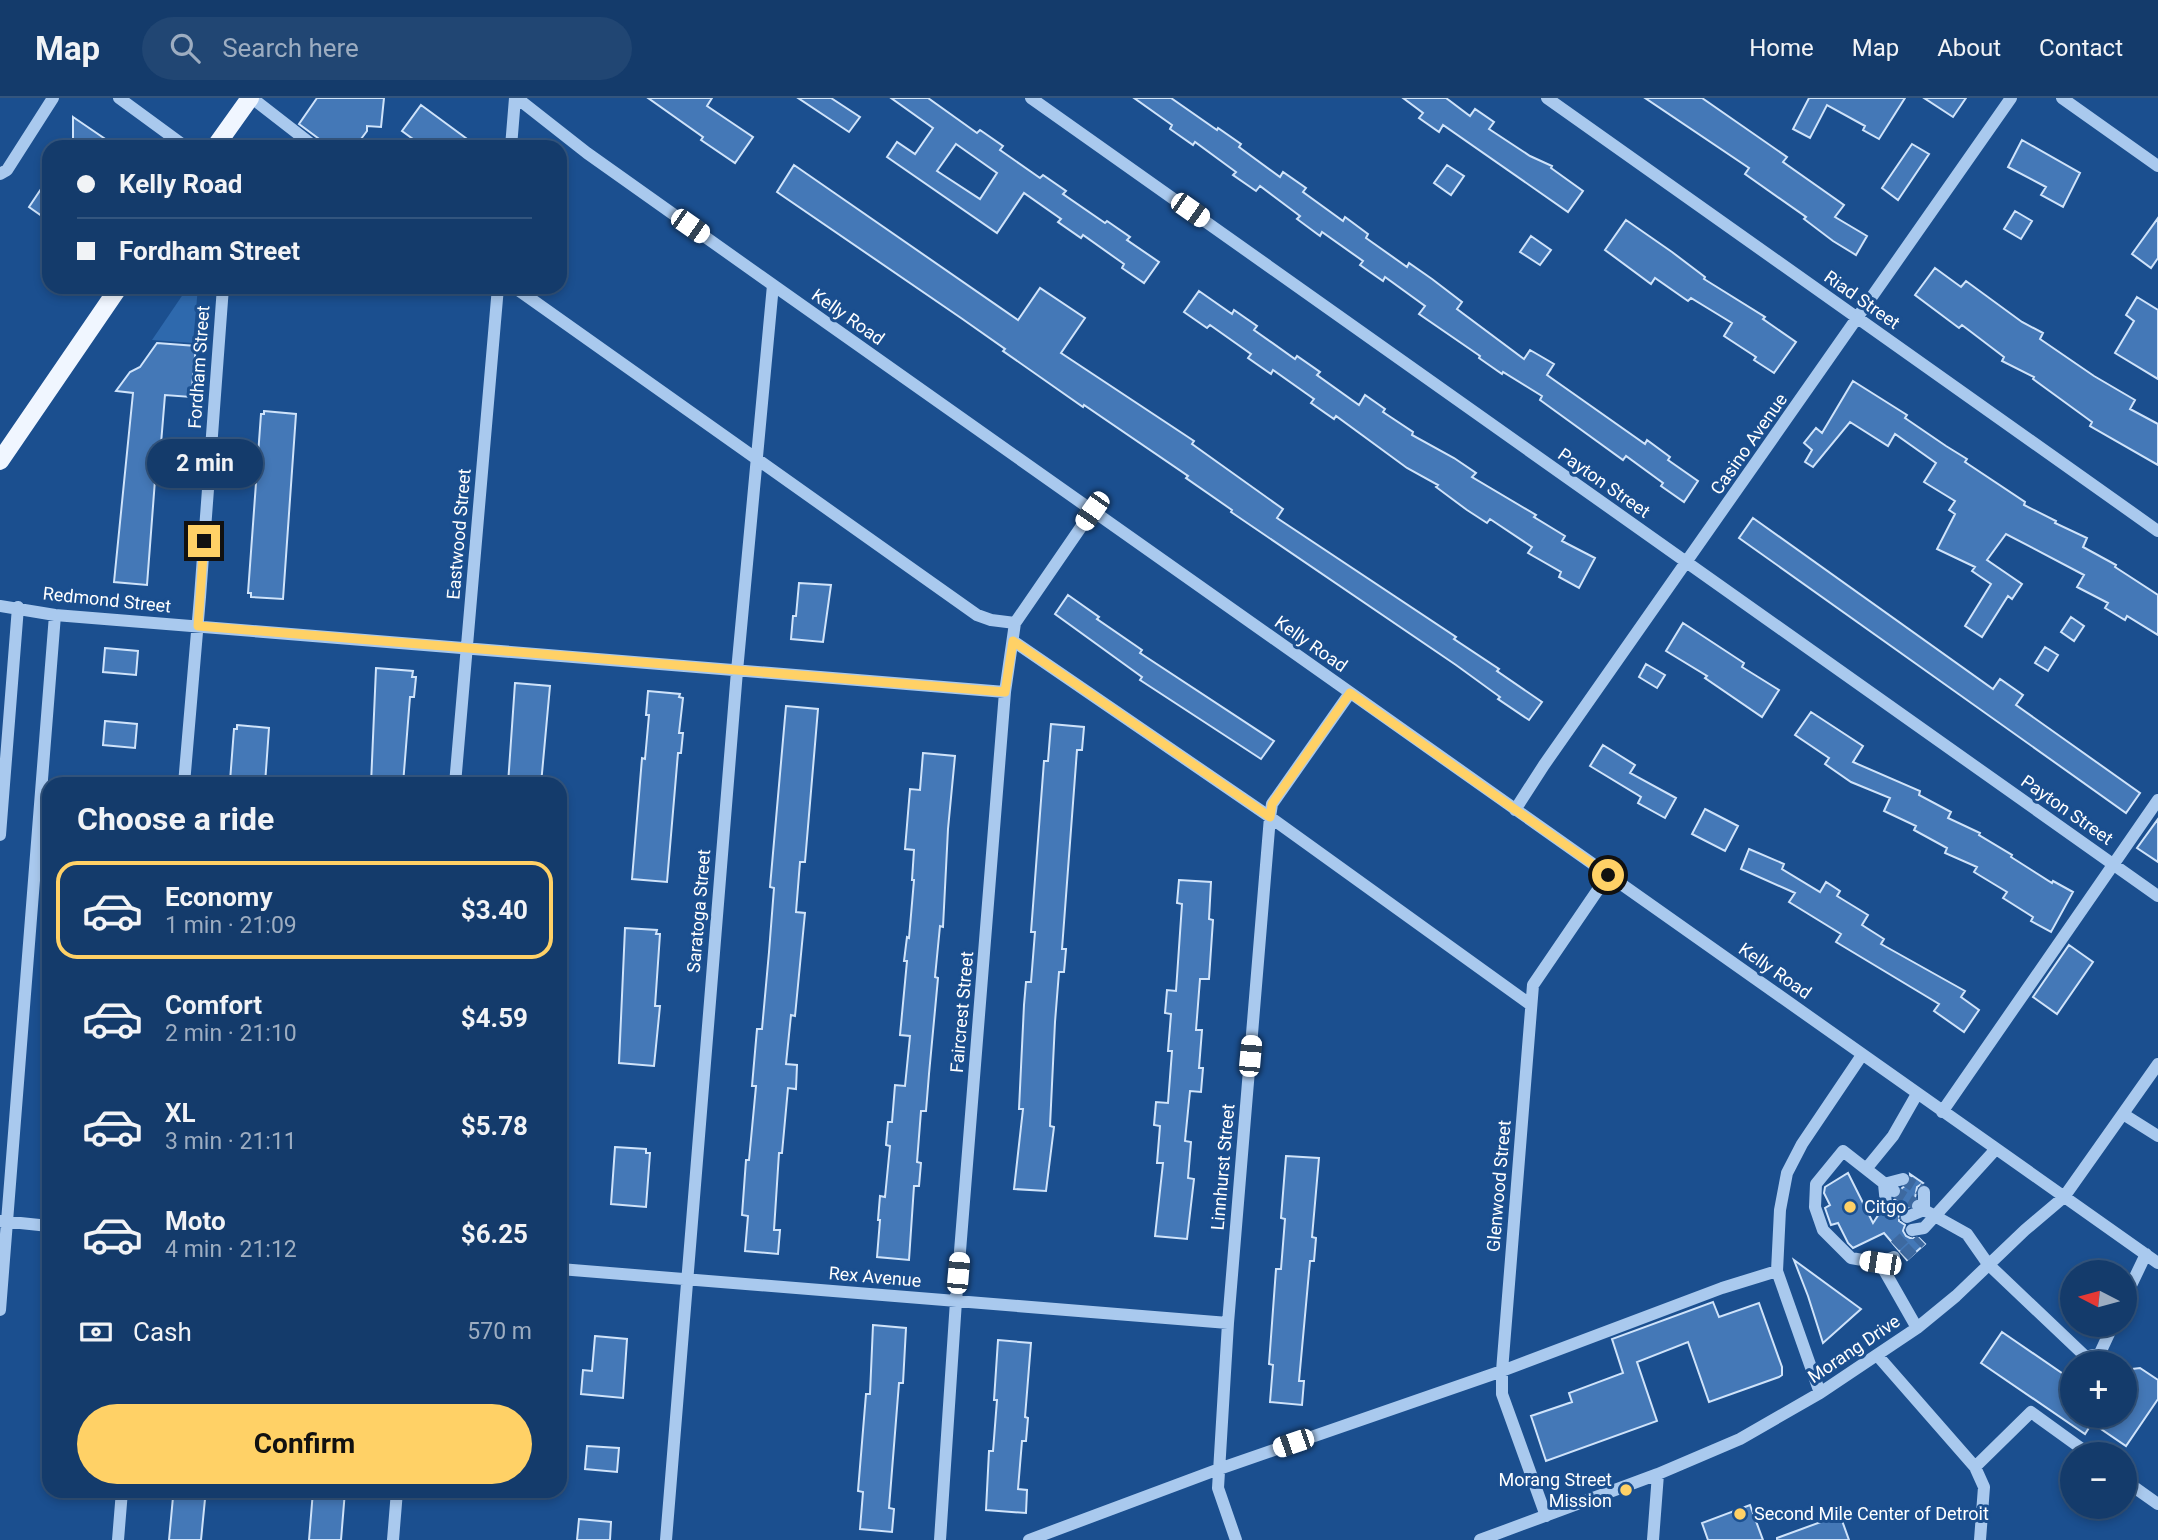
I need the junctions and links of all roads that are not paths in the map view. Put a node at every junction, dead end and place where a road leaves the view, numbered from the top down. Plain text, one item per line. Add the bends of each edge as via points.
1 (53, 98) edge
2 (119, 98) edge
3 (251, 98) edge
4 (516, 98) edge
5 (1031, 98) edge
6 (1547, 98) edge
7 (2011, 98) edge
8 (2063, 98) edge
9 (176, 140) edge
10 (220, 140) edge
11 (306, 140) edge
12 (512, 140) edge
13 (2158, 166) edge
14 (0, 174) edge
15 (773, 285) junction
16 (113, 294) edge
17 (222, 294) edge
18 (497, 294) edge
19 (524, 294) edge
20 (1858, 318) junction
21 (757, 457) junction
22 (0, 461) edge
23 (1092, 511) junction
24 (2158, 531) edge
25 (1687, 563) junction
26 (0, 606) edge
27 (18, 607) junction
28 (55, 615) junction
29 (1015, 623) junction
30 (198, 626) junction
31 (1013, 641) junction
32 (466, 649) junction
33 (0, 662) edge
34 (14, 664) junction
35 (737, 671) junction
36 (1005, 692) junction
37 (1350, 693) junction
38 (185, 777) edge
39 (456, 777) edge
40 (2158, 800) edge
41 (1515, 810) junction
42 (1270, 817) junction
43 (0, 835) edge
44 (2114, 864) junction
45 (1608, 875) junction
46 (2158, 896) edge
47 (1531, 1005) junction
48 (1862, 1055) junction
49 (2158, 1064) edge
50 (1917, 1094) junction
51 (1942, 1112) junction
52 (2123, 1114) junction
53 (2158, 1136) edge
54 (1995, 1150) junction
55 (1867, 1169) junction
56 (1903, 1179) dead end
57 (1889, 1187) junction
58 (1924, 1192) dead end
59 (2064, 1198) junction
60 (1886, 1204) dead end
61 (1925, 1210) junction
62 (1906, 1217) tunnel mouth
63 (4, 1222) edge
64 (42, 1225) edge
65 (1919, 1233) tunnel mouth
66 (1898, 1253) tunnel mouth
67 (2146, 1254) junction
68 (1880, 1263) junction
69 (2158, 1263) edge
70 (1988, 1264) junction
71 (567, 1270) edge
72 (1777, 1271) junction
73 (2137, 1273) edge
74 (686, 1279) junction
75 (956, 1301) junction
76 (0, 1310) edge
77 (1228, 1323) junction
78 (1917, 1328) junction
79 (2060, 1332) edge
80 (2065, 1337) edge
81 (2107, 1337) edge
82 (1877, 1355) junction
83 (1502, 1371) junction
84 (1821, 1393) junction
85 (2072, 1442) edge
86 (1975, 1466) junction
87 (1219, 1469) junction
88 (1658, 1474) junction
89 (2137, 1489) edge
90 (121, 1498) edge
91 (396, 1498) edge
92 (2158, 1504) edge
93 (1546, 1516) junction
94 (118, 1540) edge
95 (393, 1540) edge
96 (666, 1540) edge
97 (940, 1540) edge
98 (1028, 1540) edge
99 (1236, 1540) edge
100 (1480, 1540) edge
101 (1653, 1540) edge
102 (1980, 1540) edge

1 - 14 street
2 - 9 street
3 - 10 main road
3 - 11 street
4 - 12 street
4 - 15 street, Kelly Road
5 - 25 street, Payton Street
6 - 20 street, Riad Street
7 - 20 street, Casino Avenue
8 - 13 street
15 - 21 street, Saratoga Street
15 - 23 street, Kelly Road
16 - 22 main road
17 - 30 street, Fordham Street
18 - 32 street, Eastwood Street
19 - 21 street
20 - 24 street, Riad Street
20 - 25 street, Casino Avenue
21 - 29 street via 977,615
21 - 35 street, Saratoga Street
23 - 29 street, Faircrest Street
23 - 37 street, Kelly Road
25 - 41 street, Casino Avenue
25 - 44 street, Payton Street
26 - 27 street, Redmond Street
27 - 28 street, Redmond Street
27 - 34 street
28 - 30 street, Redmond Street
28 - 63 street
29 - 31 street, Faircrest Street
30 - 32 street, Redmond Street
30 - 38 street, Fordham Street
31 - 36 street, Faircrest Street
31 - 42 street
32 - 35 street, Redmond Street
32 - 39 street, Eastwood Street
33 - 34 street
34 - 43 street
35 - 36 street, Redmond Street
35 - 74 street, Saratoga Street
36 - 75 street, Faircrest Street
37 - 41 street, Kelly Road
37 - 42 street, Linnhurst Street via 1272,804
40 - 44 street
41 - 45 street, Kelly Road
42 - 47 street
42 - 77 street, Linnhurst Street
44 - 46 street, Payton Street
44 - 51 street
45 - 47 street, Glenwood Street via 1533,985
45 - 48 street, Kelly Road
47 - 83 street, Glenwood Street
48 - 50 street, Kelly Road
48 - 72 street via 1787,1173
49 - 52 street, Morang Drive
50 - 51 street, Kelly Road
50 - 55 street
51 - 54 street, Kelly Road
52 - 53 street
52 - 59 street, Morang Drive
54 - 59 street, Kelly Road
54 - 61 street
55 - 57 street
55 - 68 street via 1843,1152 1816,1184 1815,1208 1823,1230 1851,1258
56 - 57 street
57 - 60 street
58 - 61 street
59 - 67 street, Kelly Road
59 - 70 street, Morang Drive
61 - 62 street
61 - 65 street
61 - 70 street via 1967,1234
63 - 64 street
63 - 76 street
66 - 68 street
67 - 69 street, Kelly Road
67 - 73 street
68 - 78 street
70 - 78 street, Morang Drive
70 - 79 street
71 - 74 street, Rex Avenue
72 - 83 street
72 - 84 street
74 - 75 street, Rex Avenue
74 - 96 street, Saratoga Street
75 - 77 street, Rex Avenue
75 - 97 street, Faircrest Street
77 - 87 street, Linnhurst Street
78 - 82 street, Morang Drive
80 - 81 street via 2086,1357 2100,1353
82 - 84 street, Morang Drive
82 - 86 street
83 - 87 street
83 - 93 street, Glenwood Street via 1502,1394
84 - 88 street, Morang Drive via 1740,1439
85 - 86 street via 2031,1412
86 - 102 street via 1984,1487
87 - 98 street
87 - 99 street, Linnhurst Street via 1218,1488
88 - 93 street, Morang Drive
88 - 101 street
89 - 92 street
90 - 94 street
91 - 95 street
93 - 100 street, Morang Drive

